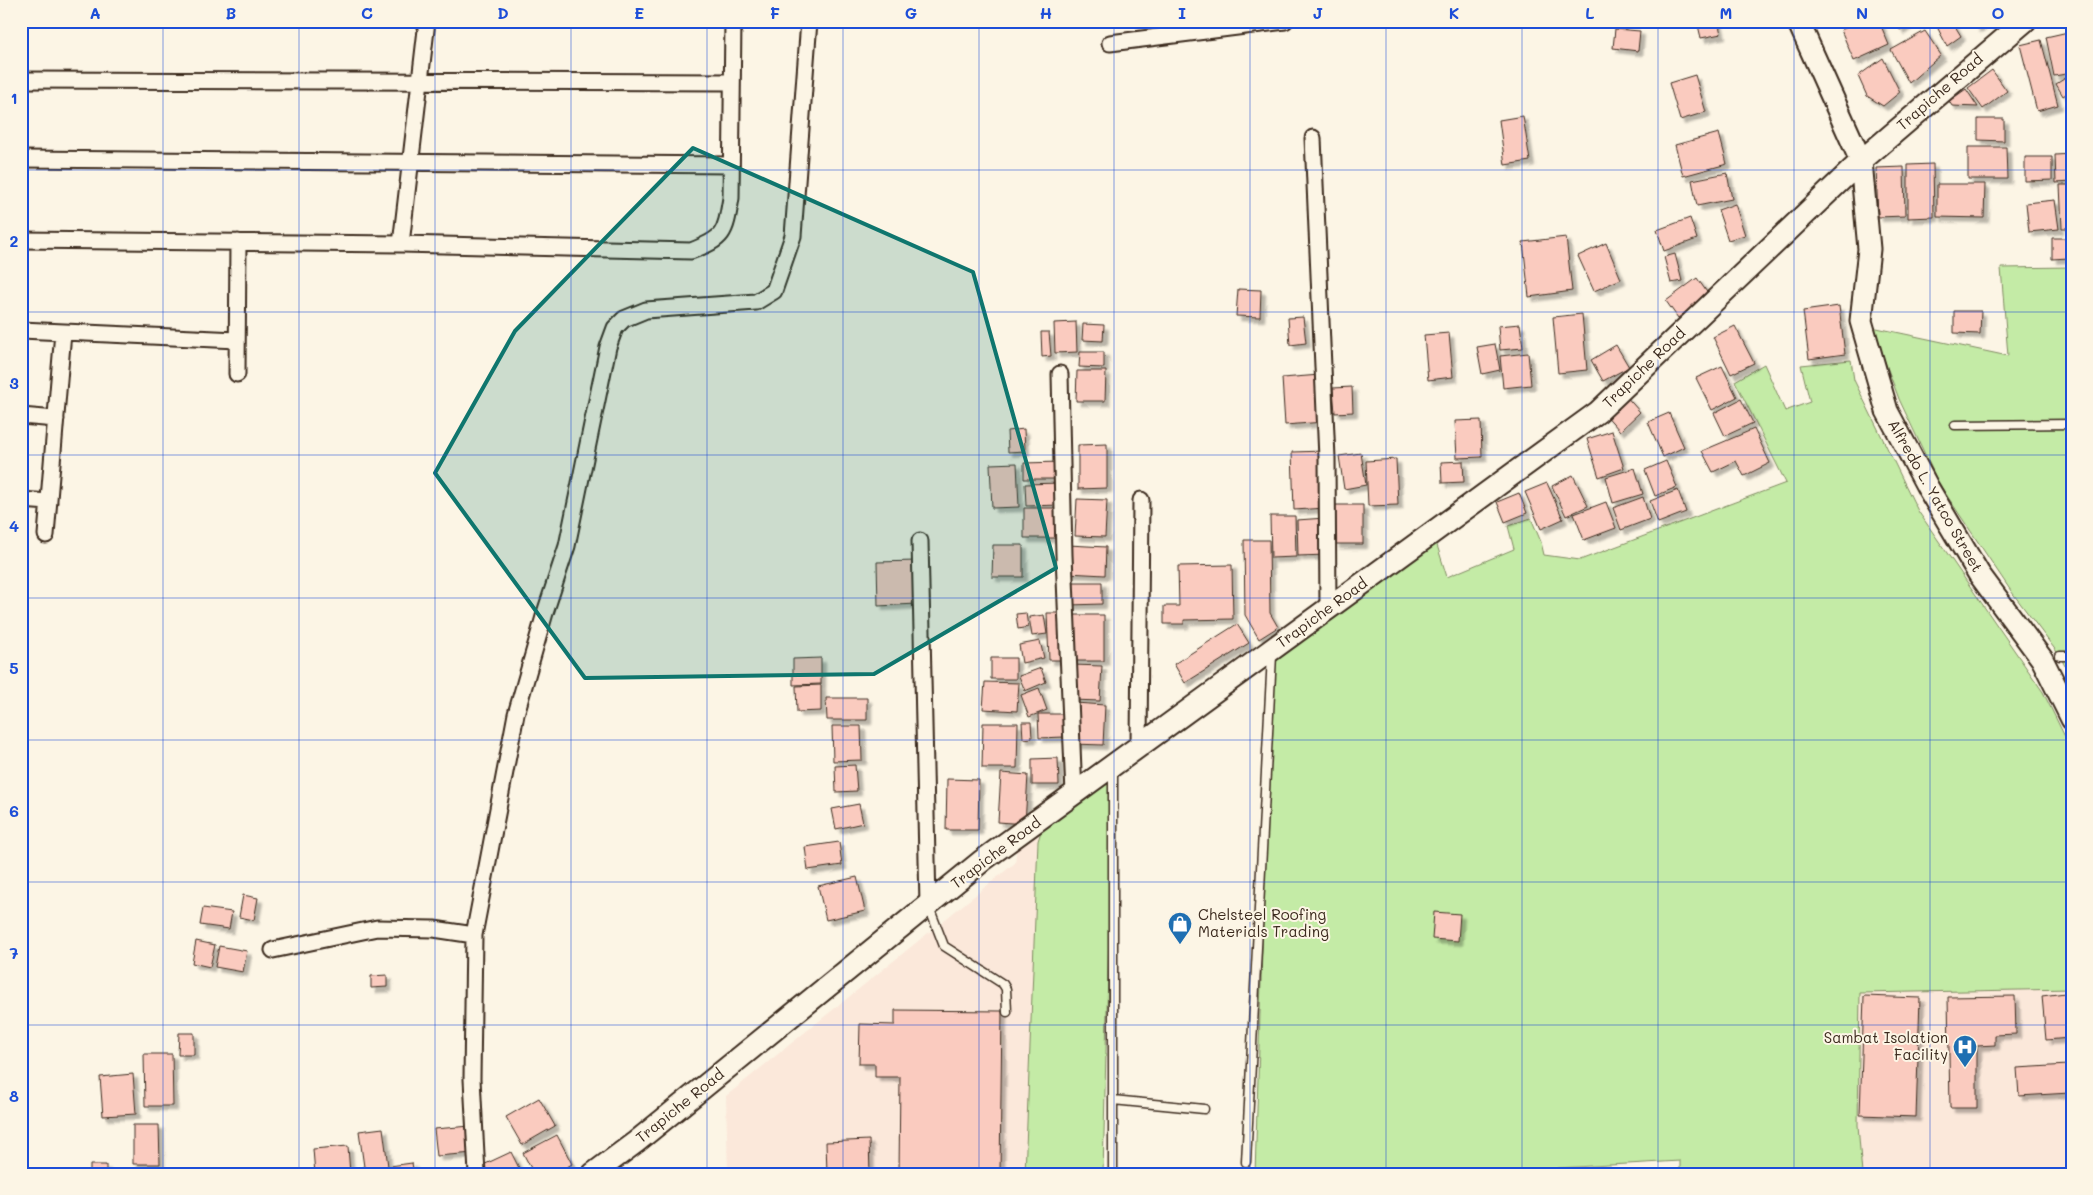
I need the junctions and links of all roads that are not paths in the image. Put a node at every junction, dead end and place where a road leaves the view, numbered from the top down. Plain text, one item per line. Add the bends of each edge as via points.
1 (427, 21) edge
2 (733, 21) edge
3 (809, 21) edge
4 (1285, 21) edge
5 (1798, 21) edge
6 (2025, 21) edge
7 (1110, 43) dead end
8 (21, 80) edge
9 (420, 80) junction
10 (732, 82) junction
11 (1313, 138) dead end
12 (21, 158) edge
13 (1861, 161) junction
14 (410, 163) junction
15 (732, 165) junction
16 (21, 240) edge
17 (238, 242) junction
18 (401, 244) junction
19 (21, 330) edge
20 (63, 332) junction
21 (237, 340) junction
22 (237, 374) dead end
23 (1060, 374) dead end
24 (21, 416) edge
25 (56, 419) junction
26 (2072, 424) edge
27 (1955, 425) dead end
28 (21, 500) edge
29 (1141, 500) dead end
30 (49, 502) junction
31 (46, 535) dead end
32 (920, 541) dead end
33 (1328, 608) junction
34 (1272, 650) junction
35 (2060, 656) dead end
36 (2072, 656) edge
37 (2072, 719) edge
38 (1139, 747) junction
39 (1113, 765) junction
40 (1074, 794) junction
41 (928, 905) junction
42 (474, 935) junction
43 (273, 950) dead end
44 (1007, 1012) dead end
45 (1113, 1100) junction
46 (1204, 1109) dead end
47 (1246, 1162) dead end
48 (477, 1174) edge
49 (592, 1174) edge
50 (1112, 1174) edge

1 - 9 street
2 - 10 street
3 - 42 street via 793,236 774,291 756,302 646,310 624,318 615,328 608,347 567,546 516,714
4 - 7 street
5 - 13 street, Alfredo L. Yatco Street
6 - 13 street, Trapiche Road
8 - 9 street
9 - 10 street
9 - 14 street
10 - 15 street
11 - 33 street via 1327,458
12 - 14 street
13 - 33 street, Trapiche Road via 1598,412
13 - 37 street, Alfredo L. Yatco Street via 1869,249 1861,322 1887,411 1979,574 2042,659
14 - 15 street
14 - 18 street
15 - 18 street via 727,223 716,241 691,251
16 - 17 street
17 - 18 street
17 - 21 street
19 - 20 street
20 - 21 street
20 - 25 street
21 - 22 street
23 - 40 street
24 - 25 street
25 - 30 street
26 - 27 lane
28 - 30 street
29 - 38 street
30 - 31 street
32 - 41 street
33 - 34 street, Trapiche Road
34 - 38 street, Trapiche Road
34 - 47 lane
35 - 36 lane
38 - 39 street, Trapiche Road
39 - 40 street, Trapiche Road
39 - 45 lane
40 - 41 street, Trapiche Road via 983,860
41 - 44 lane via 944,946 1003,984
41 - 49 street, Trapiche Road via 636,1142
42 - 43 street via 434,929 377,928
42 - 48 street via 472,1080
45 - 46 lane
45 - 50 lane

